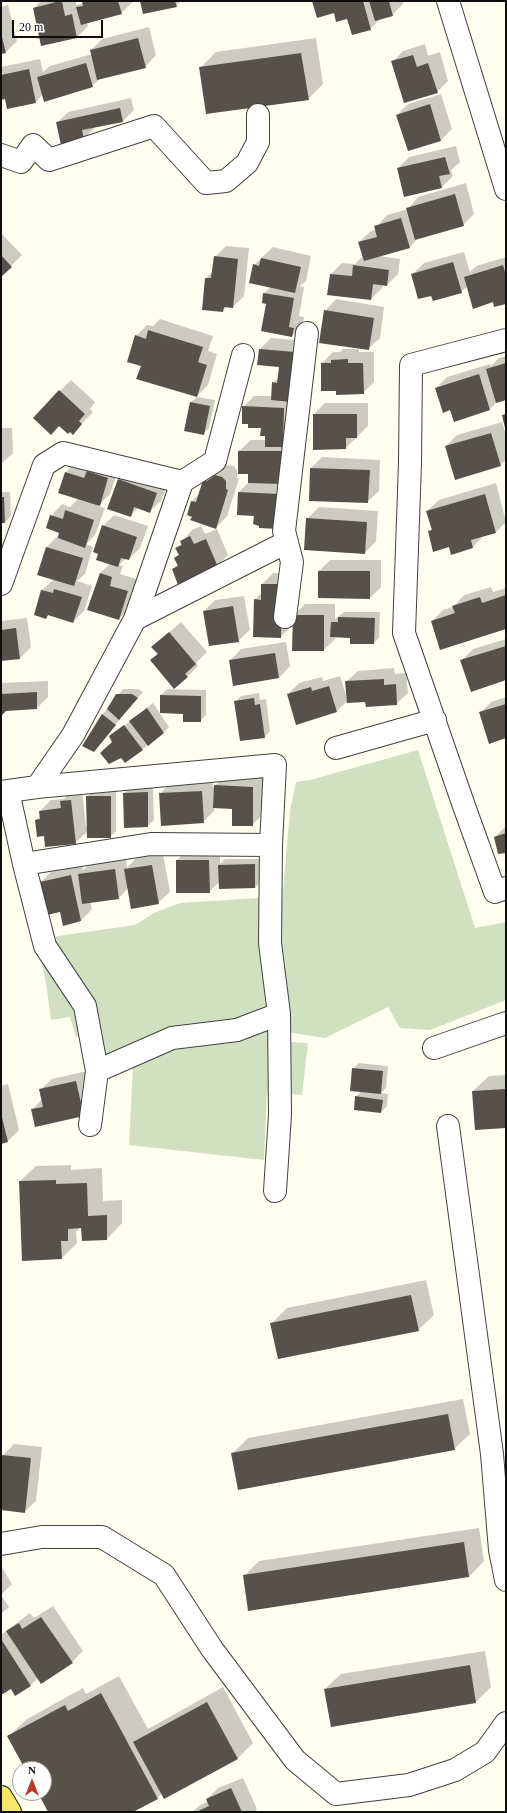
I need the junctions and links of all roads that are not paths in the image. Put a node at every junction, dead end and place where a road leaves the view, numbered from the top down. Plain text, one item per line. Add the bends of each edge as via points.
1 (448, 1) edge
2 (258, 115) dead end
3 (1, 155) edge
4 (506, 189) edge
5 (307, 333) dead end
6 (506, 340) edge
7 (243, 355) dead end
8 (182, 482) junction
9 (287, 542) junction
10 (1, 584) edge
11 (285, 617) dead end
12 (135, 619) junction
13 (435, 720) junction
14 (336, 748) dead end
15 (37, 786) junction
16 (5, 792) edge
17 (271, 845) junction
18 (24, 864) junction
19 (506, 888) edge
20 (279, 1014) junction
21 (506, 1024) edge
22 (434, 1048) dead end
23 (97, 1071) junction
24 (90, 1125) dead end
25 (448, 1126) dead end
26 (274, 1191) dead end
27 (1, 1544) edge
28 (506, 1580) edge
29 (506, 1723) edge
30 (1, 1797) edge
31 (10, 1812) edge

1 - 4 street
2 - 3 street via 258,142 247,163 226,181 206,183 154,126 49,160 33,145 21,162
5 - 9 street via 284,531
6 - 13 street via 411,365 404,633
7 - 8 street via 215,461
8 - 10 street via 63,453 44,465
8 - 12 street
9 - 11 street via 292,562
9 - 12 street
12 - 15 street via 73,735
13 - 14 street
13 - 19 street via 495,892
15 - 16 street
15 - 17 street via 274,765
16 - 18 street
17 - 18 street via 150,844
17 - 20 street via 270,943
18 - 23 street via 45,946 85,1006
20 - 23 street via 237,1030 172,1038
20 - 26 street via 280,1115
21 - 22 street
23 - 24 street
25 - 28 street via 492,1454 500,1550
27 - 29 street via 42,1537 102,1537 164,1576 212,1648 295,1760 336,1794 409,1785 455,1770 485,1752
30 - 31 main road

